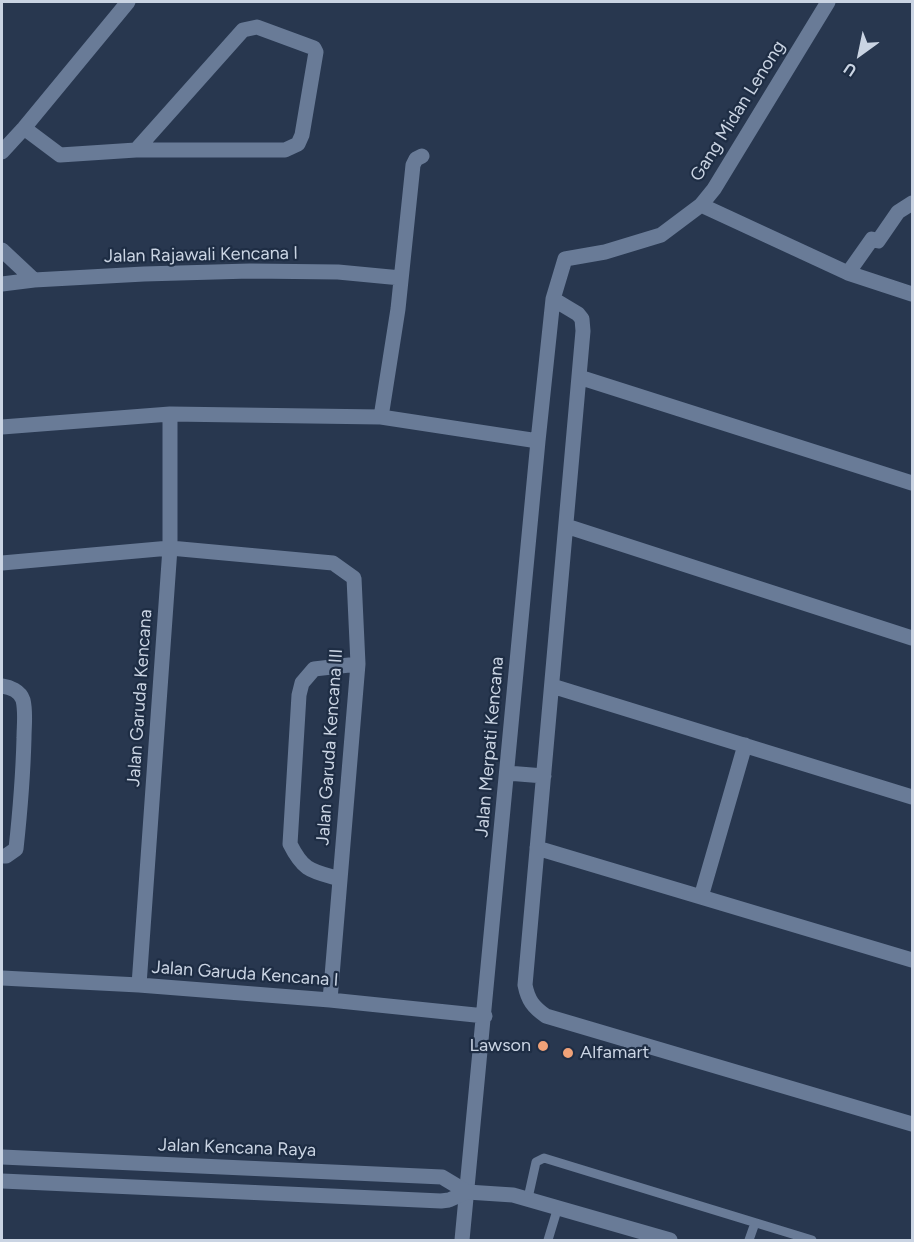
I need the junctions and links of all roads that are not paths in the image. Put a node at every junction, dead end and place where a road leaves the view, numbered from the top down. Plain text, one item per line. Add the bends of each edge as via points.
1 (128, 2) edge
2 (828, 2) edge
3 (24, 128) junction
4 (136, 150) junction
5 (2, 152) edge
6 (422, 156) dead end
7 (912, 203) edge
8 (701, 205) junction
9 (2, 250) edge
10 (565, 259) joint
11 (848, 273) junction
12 (401, 278) junction
13 (34, 280) junction
14 (2, 284) edge
15 (912, 294) edge
16 (553, 299) junction
17 (579, 377) junction
18 (170, 414) junction
19 (381, 417) junction
20 (2, 427) edge
21 (538, 441) junction
22 (912, 483) edge
23 (566, 526) junction
24 (170, 548) junction
25 (2, 563) edge
26 (912, 638) edge
27 (358, 664) junction
28 (2, 686) edge
29 (552, 686) junction
30 (745, 745) junction
31 (507, 773) junction
32 (544, 776) junction
33 (912, 797) edge
34 (537, 848) junction
35 (2, 856) edge
36 (340, 879) junction
37 (701, 897) junction
38 (912, 960) edge
39 (2, 978) edge
40 (140, 985) junction
41 (330, 1000) junction
42 (484, 1016) junction
43 (912, 1124) edge
44 (2, 1157) edge
45 (2, 1181) edge
46 (467, 1192) junction
47 (528, 1198) junction
48 (558, 1208) junction
49 (755, 1223) junction
50 (462, 1240) edge
51 (548, 1240) edge
52 (670, 1240) edge
53 (749, 1240) edge
54 (812, 1240) edge

1 - 3 street
2 - 8 street, Gang Midan Lenong
3 - 4 street via 60,154
3 - 5 street
4 - 4 street via 292,148 302,135 314,48 257,27 243,30
6 - 12 street via 413,165
7 - 11 street via 898,212 878,241 872,238
8 - 10 street, Gang Midan Lenong via 661,235
8 - 11 street
9 - 13 street
10 - 16 street, Jalan Merpati Kencana
11 - 15 street
12 - 13 street, Jalan Rajawali Kencana I via 338,272 250,271
12 - 19 street
13 - 14 street, Jalan Rajawali Kencana I
16 - 17 street via 582,319
16 - 21 street, Jalan Merpati Kencana
17 - 22 street
17 - 23 street
18 - 19 street
18 - 20 street
18 - 24 street, Jalan Garuda Kencana
19 - 21 street
21 - 31 street, Jalan Merpati Kencana
23 - 26 street
23 - 29 street
24 - 25 street
24 - 27 street, Jalan Garuda Kencana III via 333,563 354,578
24 - 40 street, Jalan Garuda Kencana
27 - 36 street, Jalan Garuda Kencana III
27 - 36 street via 314,669 302,683 299,695 290,844 308,870
28 - 35 street via 17,691 23,699 24,716 23,794 16,849
29 - 30 street
29 - 32 street
30 - 33 street
30 - 37 street
31 - 32 street
31 - 42 street, Jalan Merpati Kencana
32 - 34 street
34 - 37 street
34 - 43 street via 525,985 535,1009 546,1016
36 - 41 street, Jalan Garuda Kencana III
37 - 38 street
39 - 40 street, Jalan Garuda Kencana I
40 - 41 street, Jalan Garuda Kencana I
41 - 42 street, Jalan Garuda Kencana I
42 - 46 street, Jalan Merpati Kencana
44 - 46 street, Jalan Kencana Raya via 442,1177
45 - 46 street, Jalan Kencana Raya via 441,1201
46 - 47 street, Jalan Kencana Raya
46 - 50 street, Jalan Merpati Kencana
47 - 48 street, Jalan Kencana Raya
47 - 49 lane via 536,1162 544,1158
48 - 51 lane
48 - 52 street, Jalan Kencana Raya
49 - 53 lane
49 - 54 lane

